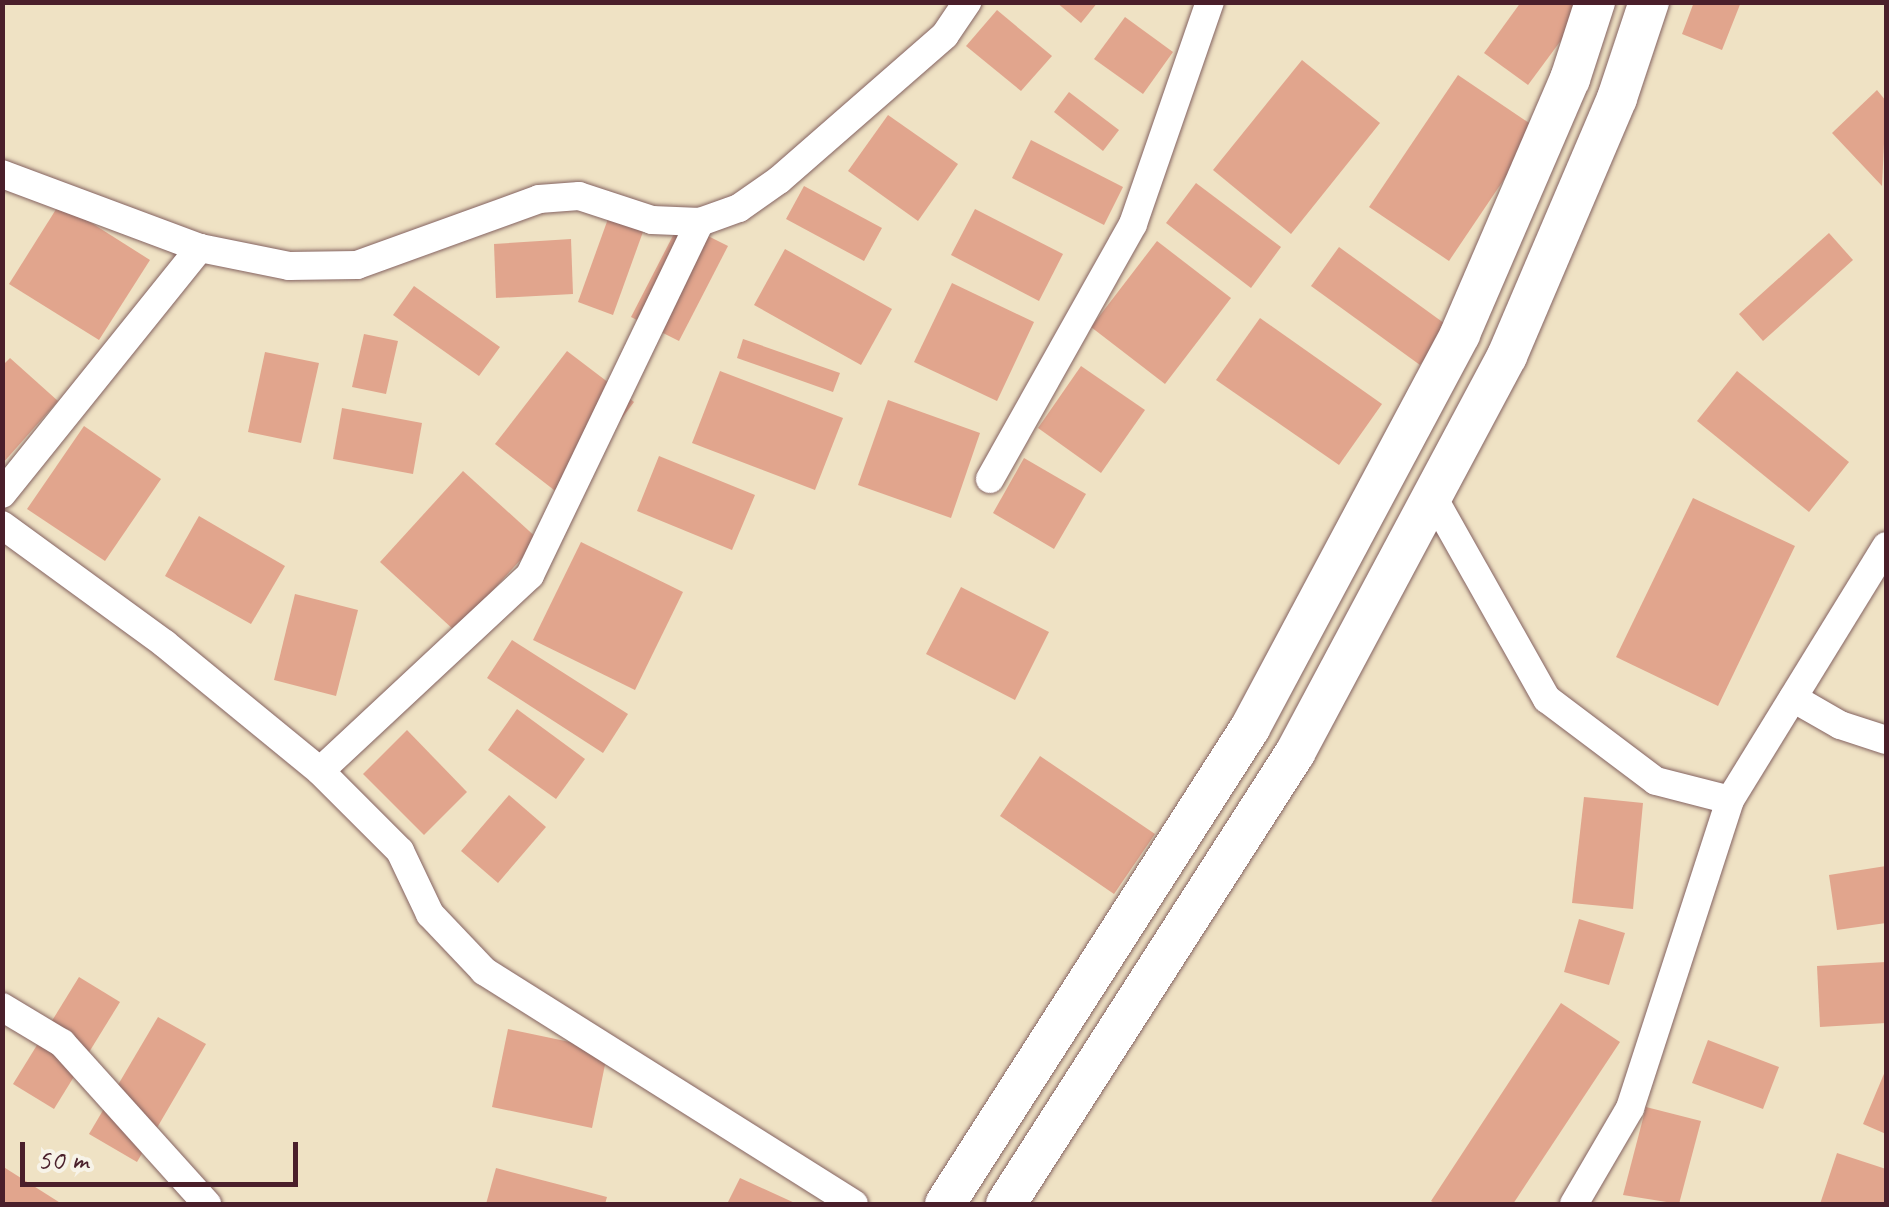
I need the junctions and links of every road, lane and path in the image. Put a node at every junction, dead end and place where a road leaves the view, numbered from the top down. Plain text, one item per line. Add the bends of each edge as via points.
1 (967, 2) edge
2 (1210, 2) edge
3 (1595, 2) edge
4 (1649, 2) edge
5 (2, 174) edge
6 (700, 222) junction
7 (200, 248) junction
8 (990, 480) dead end
9 (2, 494) edge
10 (1432, 497) junction
11 (2, 525) edge
12 (1886, 546) edge
13 (1793, 698) junction
14 (1886, 740) edge
15 (320, 771) junction
16 (1730, 800) junction
17 (2, 1008) edge
18 (207, 1204) edge
19 (854, 1204) edge
20 (945, 1204) edge
21 (1006, 1204) edge
22 (1576, 1204) edge

1 - 6 street via 945,36 779,180 739,208
2 - 8 street via 1133,224
3 - 20 main road via 1570,79 1460,334 1250,728
4 - 10 main road via 1618,98 1507,356
5 - 7 street
6 - 7 street via 652,220 579,196 539,199 356,266 289,266
6 - 15 street via 530,574
7 - 9 street
10 - 16 street via 1548,698 1656,781
10 - 21 main road via 1295,753
11 - 15 street via 165,644
12 - 13 street
13 - 14 street via 1840,725
13 - 16 street
15 - 19 street via 400,851 430,914 484,971
16 - 22 street via 1630,1108
17 - 18 street via 62,1044

